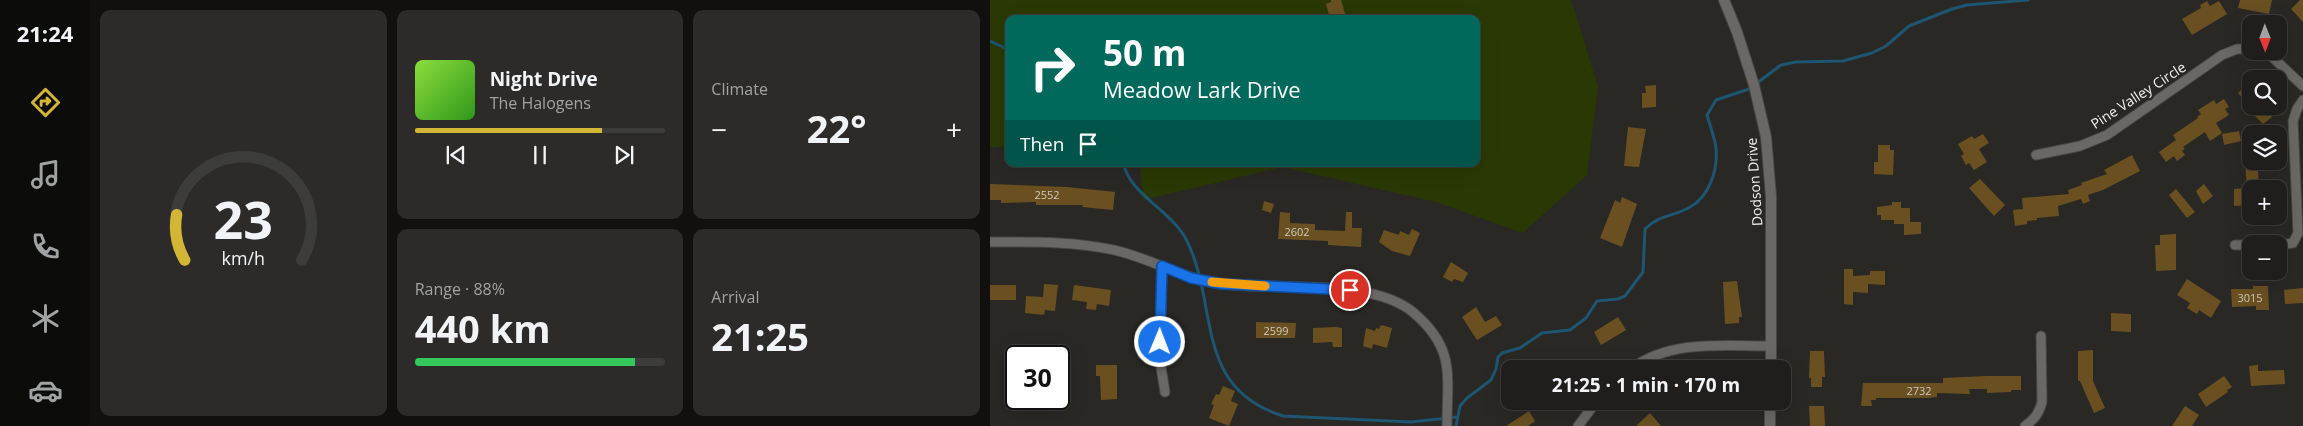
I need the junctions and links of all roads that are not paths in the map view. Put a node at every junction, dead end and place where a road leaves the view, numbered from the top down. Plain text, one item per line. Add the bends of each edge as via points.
1 (1724, 0) edge
2 (2242, 49) edge
3 (2275, 60) edge
4 (2303, 86) edge
5 (2303, 100) edge
6 (2036, 155) dead end
7 (990, 242) edge
8 (2287, 244) edge
9 (2235, 245) dead end
10 (2242, 245) edge
11 (1162, 266) junction
12 (2041, 336) dead end
13 (1771, 346) junction
14 (1650, 360) edge
15 (1771, 360) edge
16 (1165, 392) dead end
17 (1590, 410) edge
18 (1770, 410) edge
19 (1447, 426) edge
20 (1578, 426) edge
21 (1770, 426) edge
22 (2026, 426) edge

1 - 13 street, Dodson Drive via 1754,85 1766,137 1771,196
2 - 6 street, Pine Valley Circle via 2222,55 2107,135 2080,146
3 - 4 street
5 - 8 street via 2293,121 2298,233 2293,243
7 - 11 street via 1067,242 1116,250
9 - 10 street
11 - 16 street via 1160,362
11 - 19 street via 1191,278 1222,284 1368,291 1392,299 1413,312 1443,349 1447,360
12 - 22 street via 2042,402 2040,411
13 - 14 street via 1674,349
13 - 15 street, Dodson Drive
17 - 20 street
18 - 21 street

